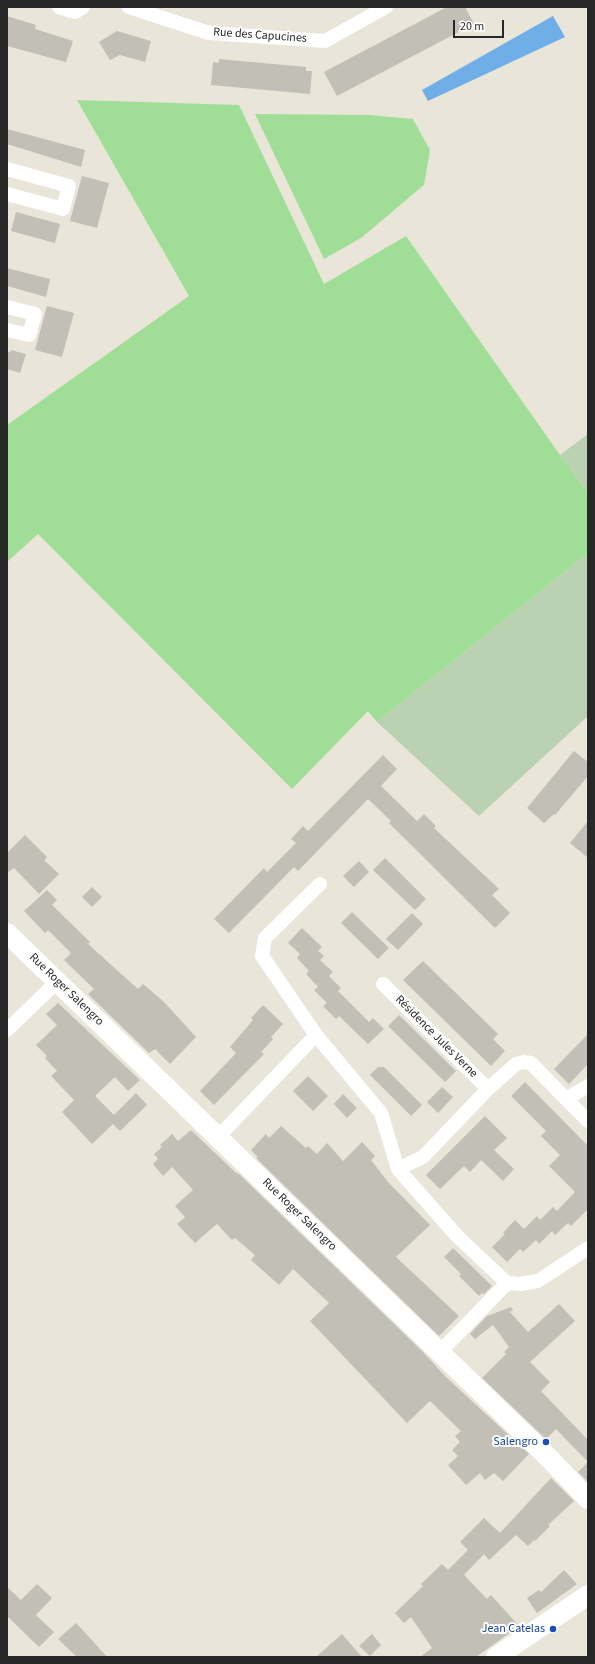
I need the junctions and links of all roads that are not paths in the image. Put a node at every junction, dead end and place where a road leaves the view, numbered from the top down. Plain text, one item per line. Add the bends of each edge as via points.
1 (59, 7) edge
2 (83, 7) edge
3 (129, 7) edge
4 (386, 7) edge
5 (7, 169) edge
6 (7, 194) edge
7 (7, 307) edge
8 (7, 330) edge
9 (320, 884) dead end
10 (7, 933) edge
11 (57, 982) junction
12 (383, 984) dead end
13 (7, 1030) edge
14 (316, 1034) junction
15 (588, 1086) edge
16 (488, 1089) junction
17 (566, 1099) junction
18 (588, 1121) edge
19 (218, 1137) junction
20 (398, 1169) junction
21 (588, 1248) edge
22 (507, 1283) junction
23 (440, 1352) junction
24 (588, 1500) edge
25 (588, 1595) edge
26 (496, 1657) edge

1 - 2 street via 75,12
3 - 4 street, Rue des Capucines via 209,33 325,41
5 - 6 street via 69,186 64,209
7 - 8 street via 35,314 29,336
9 - 14 street via 266,938 262,956
10 - 11 street, Rue Roger Salengro
11 - 13 street
11 - 19 street, Rue Roger Salengro
12 - 16 street, Résidence Jules Verne
14 - 19 street
14 - 20 street via 381,1113
15 - 17 street
16 - 17 street via 516,1064 524,1062 531,1063
16 - 20 street via 423,1157
17 - 18 street
19 - 23 street, Rue Roger Salengro
20 - 22 street via 458,1236
21 - 22 street via 538,1281
22 - 23 street
23 - 24 street, Rue Roger Salengro via 548,1457
25 - 26 street

